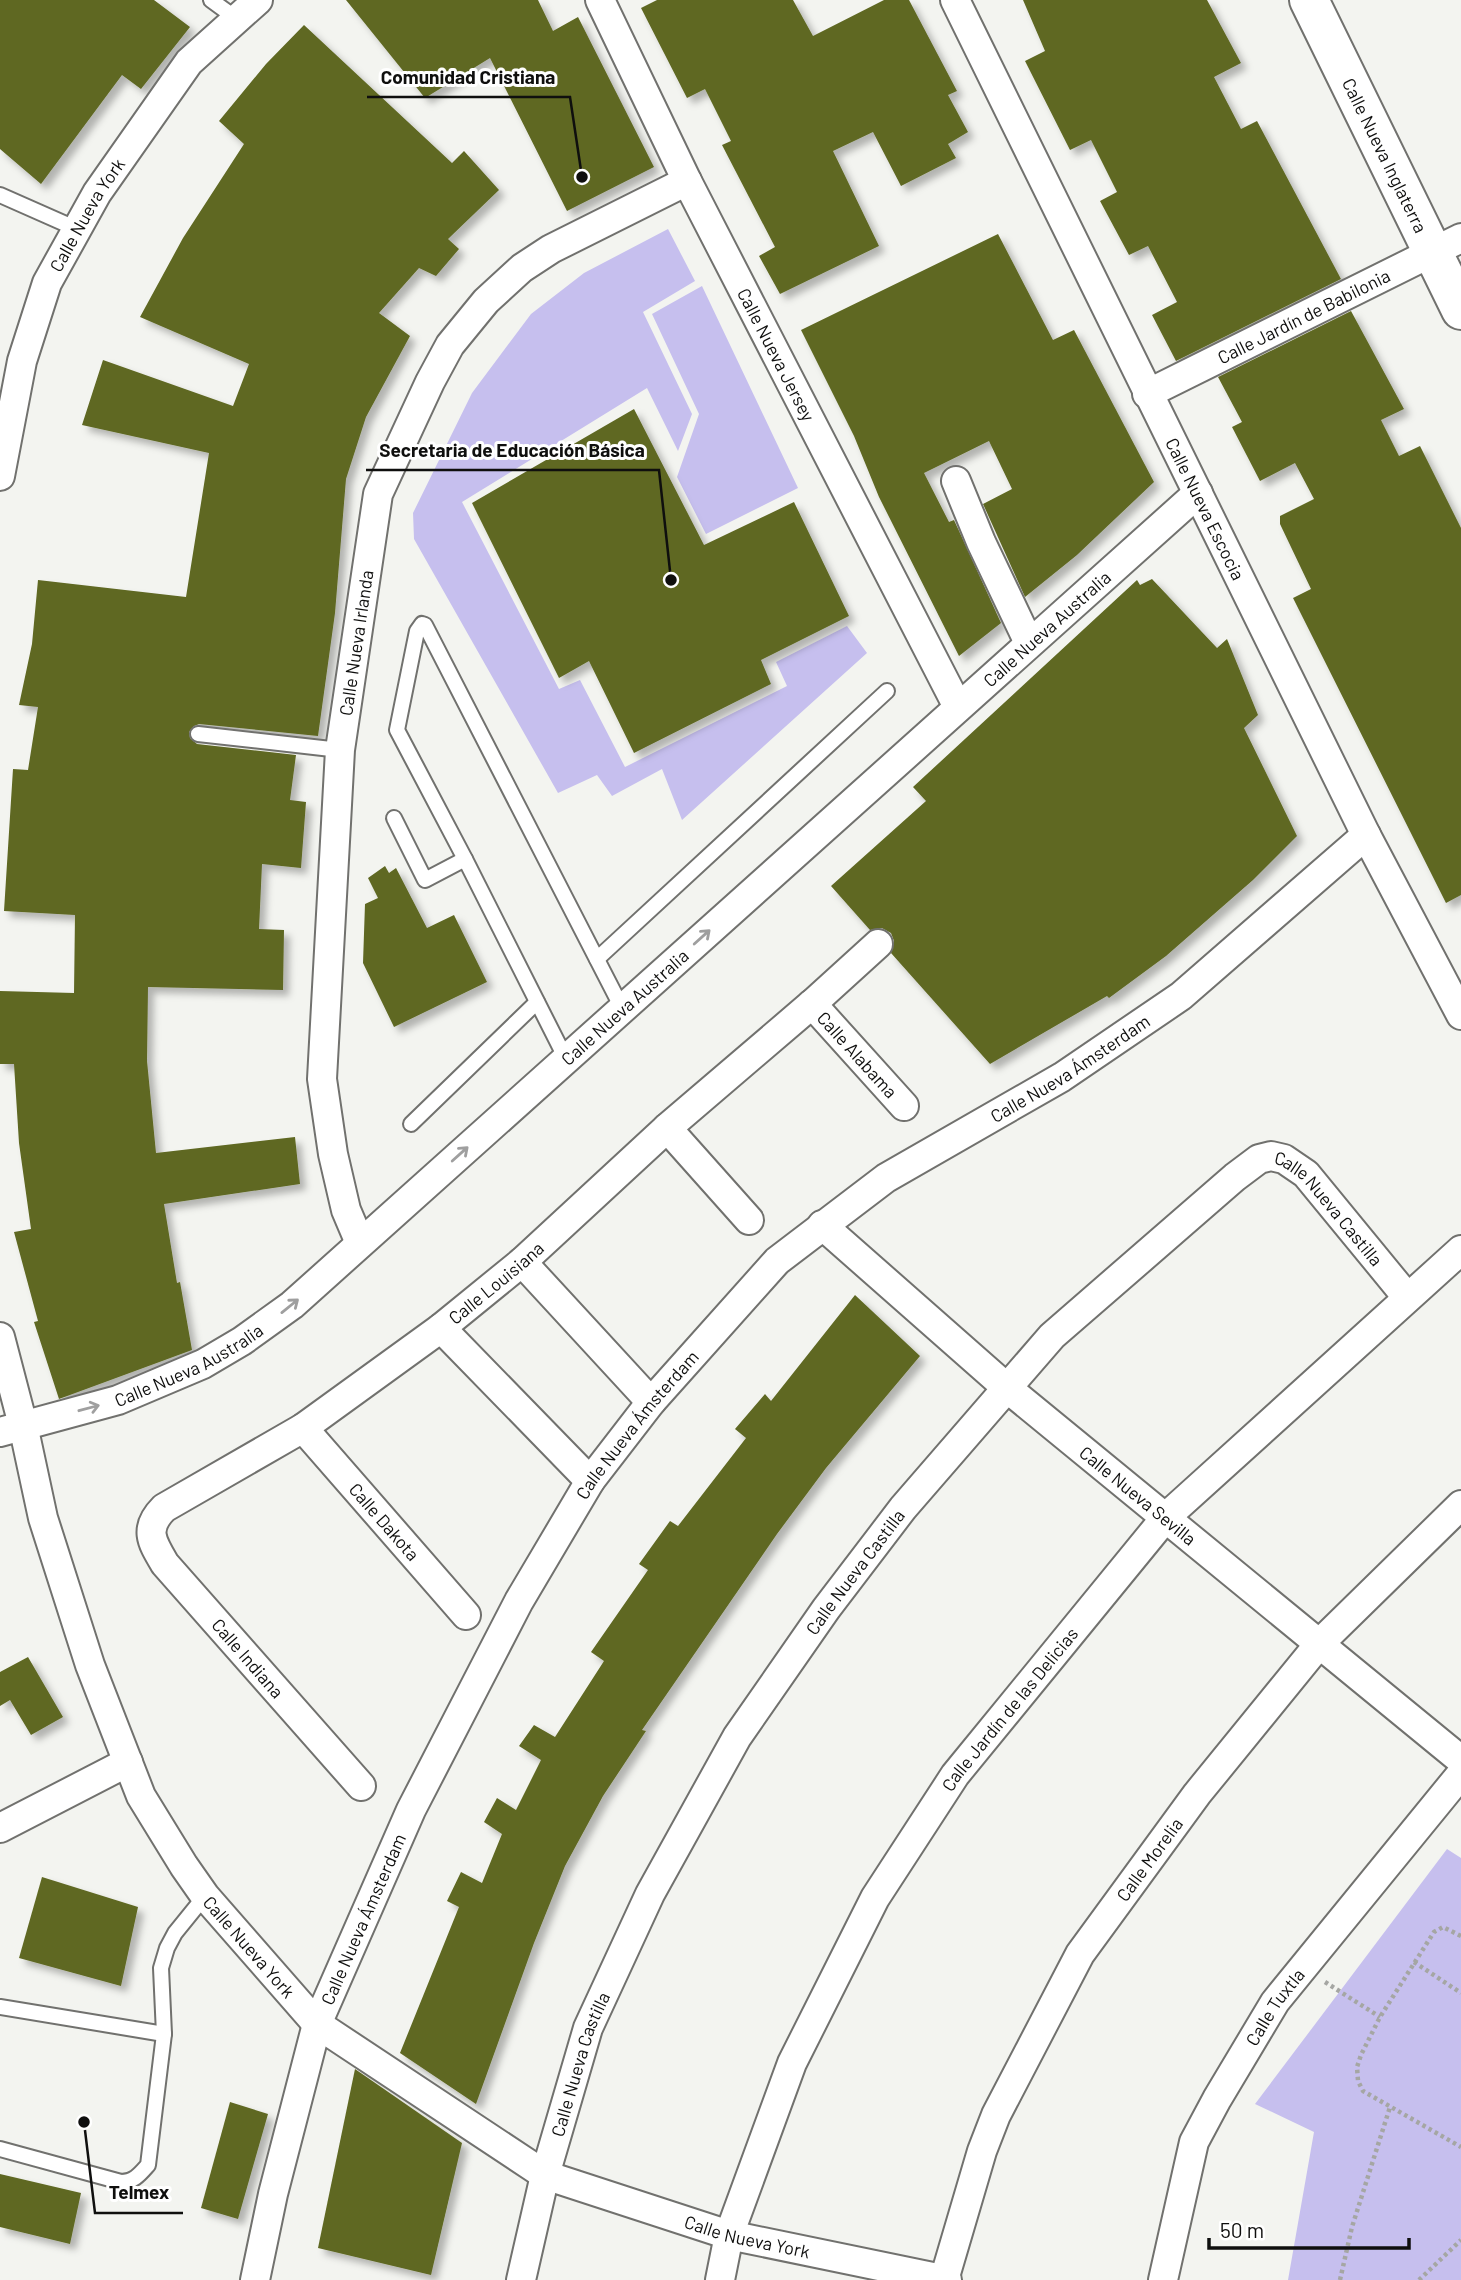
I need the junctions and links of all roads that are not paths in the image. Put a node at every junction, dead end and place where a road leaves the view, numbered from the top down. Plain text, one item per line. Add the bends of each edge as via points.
1 (211, 0) edge
2 (258, 0) edge
3 (600, 0) edge
4 (955, 0) edge
5 (1309, 0) edge
6 (1336, 0) edge
7 (237, 19) junction
8 (687, 181) junction
9 (0, 195) edge
10 (77, 229) junction
11 (1452, 247) edge
12 (1461, 310) edge
13 (1147, 394) junction
14 (0, 476) edge
15 (956, 481) dead end
16 (1198, 493) junction
17 (1029, 643) junction
18 (887, 691) dead end
19 (958, 707) junction
20 (198, 734) dead end
21 (340, 750) junction
22 (394, 818) dead end
23 (1366, 835) junction
24 (465, 859) junction
25 (878, 944) dead end
26 (597, 959) junction
27 (537, 1002) junction
28 (812, 1004) junction
29 (622, 1008) junction
30 (1461, 1015) edge
31 (566, 1059) junction
32 (904, 1106) dead end
33 (411, 1124) dead end
34 (667, 1128) junction
35 (749, 1220) dead end
36 (822, 1225) junction
37 (360, 1243) junction
38 (1461, 1250) edge
39 (522, 1262) junction
40 (1408, 1297) junction
41 (441, 1328) junction
42 (0, 1337) edge
43 (1007, 1388) junction
44 (651, 1402) junction
45 (303, 1428) junction
46 (11, 1429) edge
47 (590, 1481) junction
48 (1461, 1505) edge
49 (1166, 1517) junction
50 (153, 1523) joint
51 (466, 1615) dead end
52 (1320, 1643) junction
53 (1461, 1760) edge
54 (128, 1762) junction
55 (1461, 1774) edge
56 (361, 1786) dead end
57 (0, 1828) edge
58 (205, 1896) junction
59 (0, 2007) edge
60 (317, 2024) junction
61 (164, 2034) junction
62 (0, 2149) edge
63 (545, 2175) junction
64 (729, 2235) junction
65 (255, 2280) edge
66 (521, 2280) edge
67 (720, 2280) edge
68 (945, 2280) edge
69 (1163, 2280) edge

1 - 7 lane
2 - 7 street, Calle Nueva York
3 - 8 street, Calle Nueva Jersey
4 - 13 street, Calle Nueva Escocia
5 - 11 street, Calle Nueva Inglaterra
6 - 11 street, Calle Nueva Inglaterra
7 - 10 street, Calle Nueva York via 189,62
8 - 19 street, Calle Nueva Jersey
8 - 21 street, Calle Nueva Irlanda via 522,268 486,301 450,345 378,494
9 - 10 lane
10 - 14 street, Calle Nueva York via 47,283 22,361
11 - 12 street, Calle Nueva Inglaterra
11 - 13 street, Calle Jardín de Babilonia
13 - 16 street, Calle Nueva Escocia
15 - 17 street
16 - 17 street, Calle Nueva Australia
16 - 23 street, Calle Nueva Escocia
17 - 19 street, Calle Nueva Australia
18 - 26 lane
29 -> 19 street, Calle Nueva Australia
20 - 21 lane
21 - 37 street, Calle Nueva Irlanda via 322,1079 333,1154 346,1210
22 - 24 lane via 425,880
23 - 30 street, Calle Nueva Escocia
23 - 36 street, Calle Nueva Ámsterdam via 1181,996 1062,1077 886,1178
24 - 26 lane via 397,726 417,631 424,624
24 - 27 lane
25 - 28 street, Calle Louisiana
26 - 29 lane
27 - 31 lane
27 - 33 lane
28 - 32 street, Calle Alabama
28 - 34 street, Calle Louisiana
29 - 31 street, Calle Nueva Australia
37 -> 31 street, Calle Nueva Australia
34 - 35 street
34 - 39 street, Calle Louisiana
36 - 43 street, Calle Nueva Sevilla
36 - 44 street, Calle Nueva Ámsterdam via 776,1261
46 -> 37 street, Calle Nueva Australia via 118,1400 204,1364 292,1305
38 - 40 street, Calle Jardín de las Delicias
39 - 41 street, Calle Louisiana
39 - 44 street
40 - 43 street, Calle Nueva Castilla via 1306,1174 1271,1156 1259,1159 1236,1177 1052,1336
40 - 49 street, Calle Jardín de las Delicias
41 - 45 street, Calle Louisiana
41 - 47 street
42 - 46 street, Calle Nueva York
43 - 49 street, Calle Nueva Sevilla
43 - 63 street, Calle Nueva Castilla via 903,1508 737,1737 650,1894 589,2028
44 - 47 street, Calle Nueva Ámsterdam
45 - 50 street, Calle Louisiana via 164,1508
45 - 51 street, Calle Dakota
46 - 54 street, Calle Nueva York via 90,1665
47 - 60 street, Calle Nueva Ámsterdam via 519,1601 411,1811
48 - 52 street, Calle Morelia
49 - 52 street, Calle Nueva Sevilla
49 - 64 street, Calle Jardín de las Delicias via 955,1775 875,1898 792,2063
50 - 56 street, Calle Indiana via 154,1546 165,1564
52 - 53 street, Calle Nueva Sevilla
52 - 68 street, Calle Morelia via 1197,1794 1080,1954 996,2115
54 - 57 street
54 - 58 street, Calle Nueva York via 141,1796
55 - 69 street, Calle Tuxtla via 1275,2002 1194,2142
58 - 60 street, Calle Nueva York
58 - 61 lane via 167,1948 162,1968
59 - 61 lane
60 - 63 street, Calle Nueva York
60 - 65 street, Calle Nueva Ámsterdam
61 - 62 lane via 148,2165 130,2182
63 - 64 street, Calle Nueva York
63 - 66 street, Calle Nueva Castilla
64 - 67 street, Calle Jardín de las Delicias
64 - 68 street, Calle Nueva York

